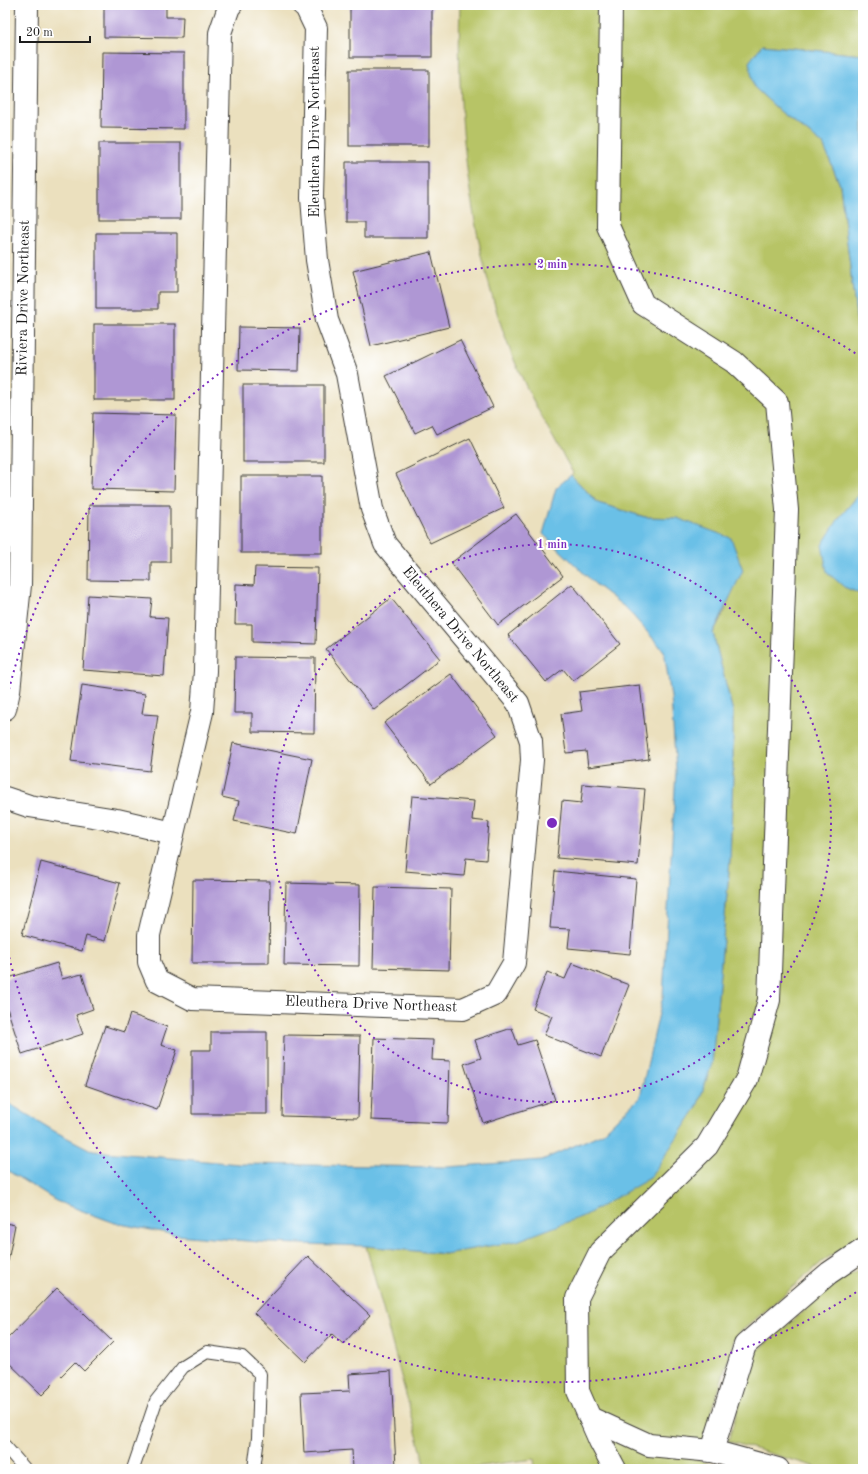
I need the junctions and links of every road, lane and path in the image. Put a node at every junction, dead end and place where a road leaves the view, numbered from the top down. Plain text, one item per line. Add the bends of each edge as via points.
1 (27, 5) edge
2 (231, 5) edge
3 (303, 5) edge
4 (610, 5) edge
5 (5, 709) edge
6 (5, 798) edge
7 (173, 833) junction
8 (863, 1250) edge
9 (590, 1418) junction
10 (5, 1446) edge
11 (712, 1450) junction
12 (24, 1469) edge
13 (133, 1469) edge
14 (254, 1469) edge
15 (615, 1469) edge
16 (778, 1469) edge

1 - 5 street, Riviera Drive Northeast via 20,585
2 - 7 street, Eleuthera Drive Northeast via 220,33 205,671 202,712
3 - 7 street, Eleuthera Drive Northeast via 316,28 312,198 318,260 327,320 347,374 372,509 385,544 518,703 531,741 532,760 514,963 496,994 463,1009 192,999 158,981 149,962 149,935
4 - 9 street via 608,226 643,304 734,362 777,402 787,510 769,1000 747,1079 707,1146 600,1252 577,1298 578,1391
6 - 7 street via 29,806 117,820
8 - 11 street via 829,1273 745,1344
9 - 11 street via 649,1445
9 - 15 street
10 - 12 lane
11 - 16 street
13 - 14 lane via 156,1401 183,1367 207,1352 242,1357 260,1374 258,1438

